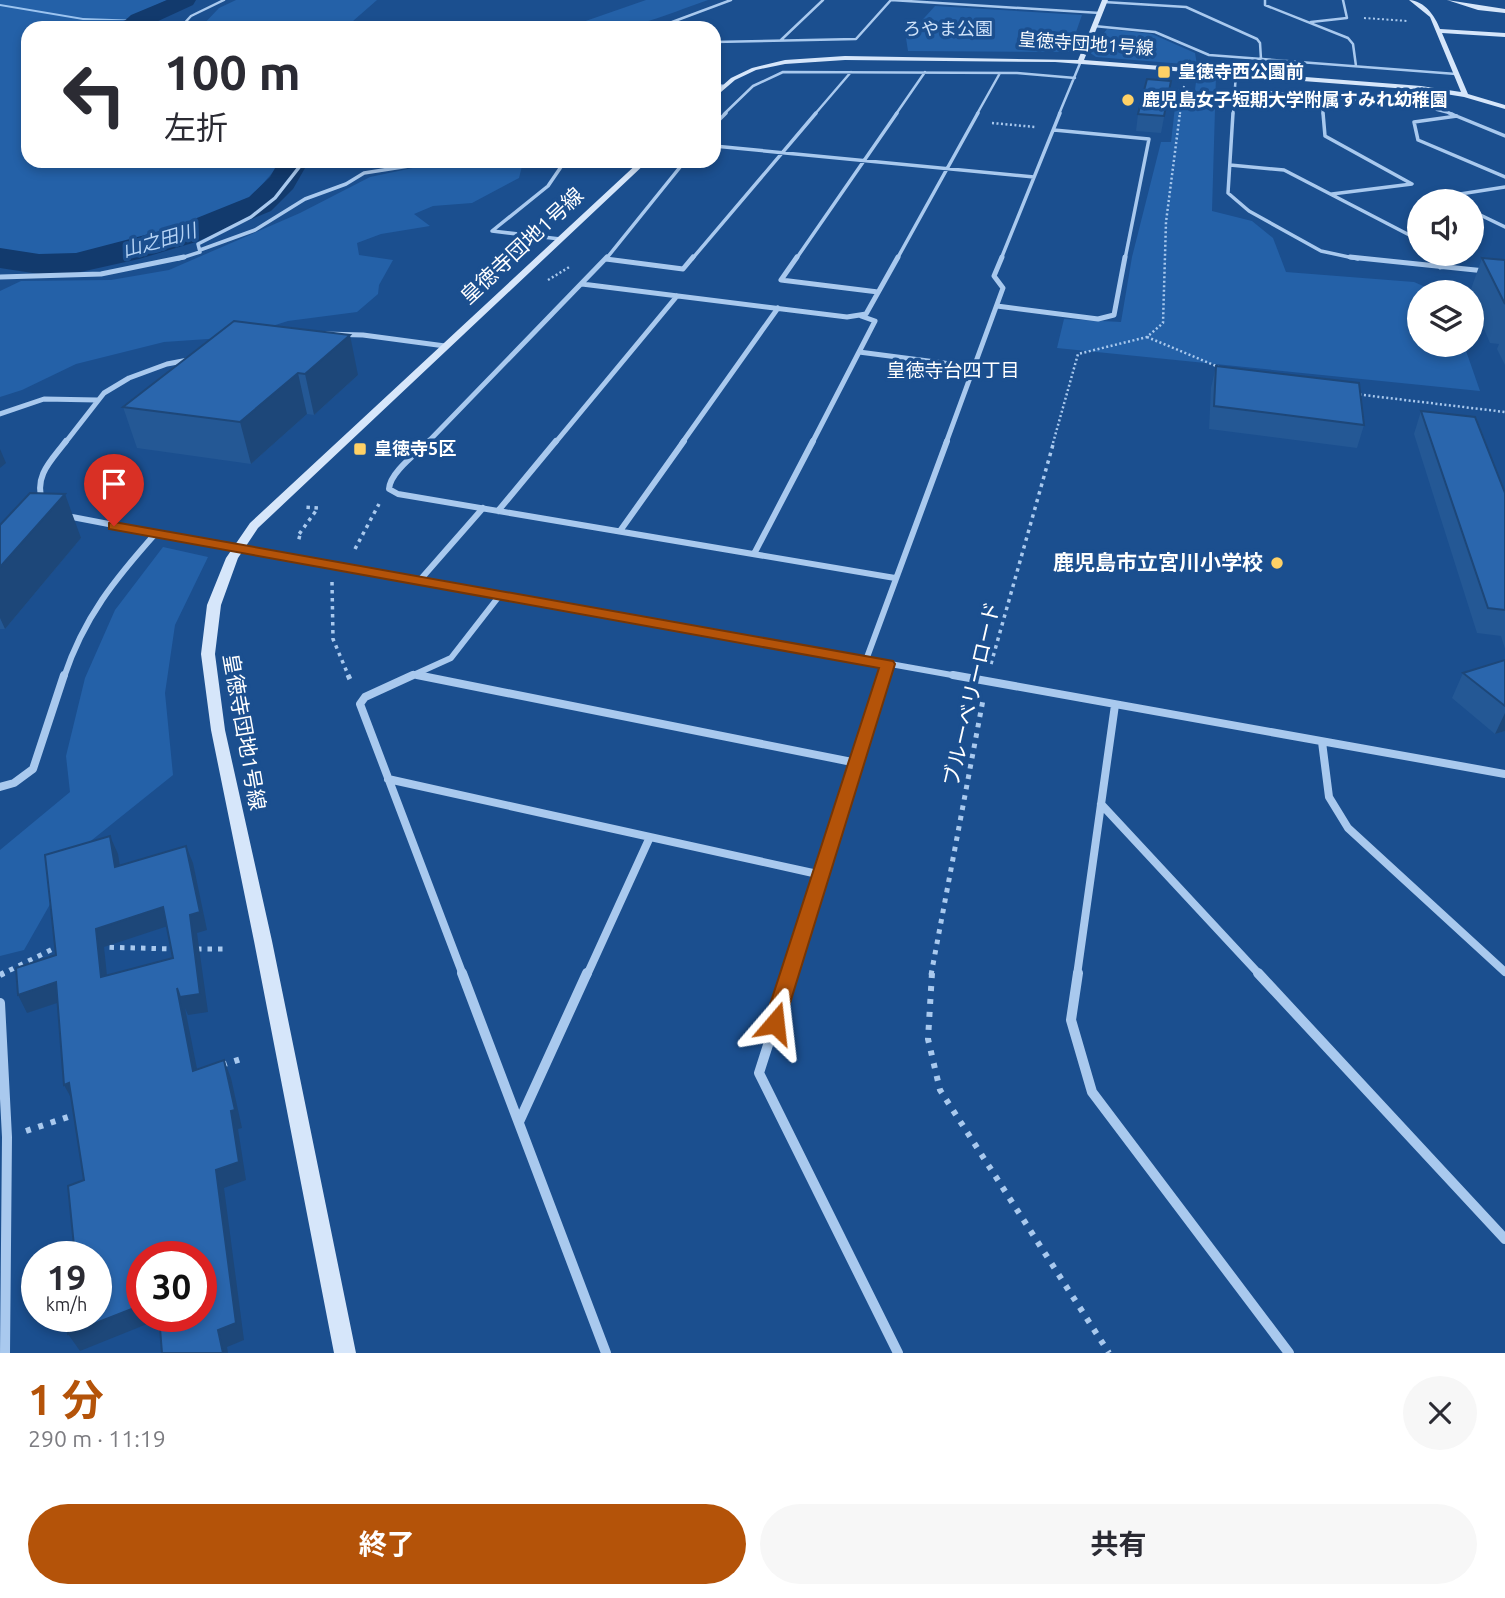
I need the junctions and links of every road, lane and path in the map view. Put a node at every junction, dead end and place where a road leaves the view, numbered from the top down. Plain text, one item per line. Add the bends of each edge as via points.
1 (224, 0) edge
2 (731, 0) edge
3 (823, 0) edge
4 (891, 0) edge
5 (962, 0) edge
6 (1032, 0) edge
7 (1184, 0) edge
8 (1265, 0) edge
9 (1343, 0) edge
10 (1412, 0) edge
11 (1450, 0) edge
12 (1105, 1) edge
13 (959, 4) junction
14 (1182, 7) junction
15 (1027, 8) junction
16 (1505, 11) edge
17 (1100, 13) junction
18 (186, 21) edge
19 (675, 21) edge
20 (1309, 22) junction
21 (1094, 26) junction
22 (1438, 31) junction
23 (1505, 35) edge
24 (780, 41) junction
25 (721, 42) edge
26 (1261, 59) junction
27 (1189, 60) dead end
28 (1081, 61) junction
29 (1356, 66) junction
30 (851, 72) junction
31 (925, 72) junction
32 (1000, 73) junction
33 (1236, 74) junction
34 (1456, 74) junction
35 (1075, 78) junction
36 (721, 86) edge
37 (725, 86) junction
38 (1234, 89) junction
39 (721, 90) edge
40 (1465, 95) junction
41 (1321, 96) junction
42 (1505, 107) edge
43 (1457, 116) junction
44 (721, 118) edge
45 (973, 121) junction
46 (1054, 130) junction
47 (1505, 136) edge
48 (721, 147) edge
49 (782, 153) junction
50 (863, 160) junction
51 (1230, 165) junction
52 (299, 168) edge
53 (396, 168) edge
54 (560, 168) edge
55 (636, 168) edge
56 (679, 168) edge
57 (947, 169) junction
58 (1034, 177) junction
59 (1505, 177) edge
60 (1505, 187) edge
61 (1484, 190) edge
62 (1332, 194) junction
63 (1484, 216) edge
64 (1505, 226) edge
65 (1407, 234) edge
66 (560, 239) junction
67 (200, 250) junction
68 (606, 259) junction
69 (1440, 267) joint
70 (1492, 271) edge
71 (0, 277) edge
72 (582, 284) junction
73 (878, 292) junction
74 (677, 296) junction
75 (997, 306) junction
76 (778, 308) junction
77 (861, 316) junction
78 (1147, 337) junction
79 (445, 346) junction
80 (859, 352) junction
81 (974, 367) junction
82 (1229, 371) edge
83 (1348, 393) edge
84 (97, 400) junction
85 (1505, 412) edge
86 (0, 414) edge
87 (389, 489) junction
88 (47, 505) edge
89 (302, 507) dead end
90 (483, 508) junction
91 (498, 511) junction
92 (63, 514) edge
93 (620, 531) junction
94 (156, 533) junction
95 (309, 539) dead end
96 (345, 545) dead end
97 (357, 547) junction
98 (754, 554) junction
99 (342, 566) junction
100 (895, 578) junction
101 (420, 580) junction
102 (500, 595) junction
103 (866, 660) junction
104 (888, 664) junction
105 (415, 674) junction
106 (987, 682) junction
107 (365, 697) junction
108 (1115, 705) junction
109 (1322, 742) junction
110 (857, 763) junction
111 (1505, 774) edge
112 (388, 779) junction
113 (0, 787) edge
114 (1101, 804) junction
115 (650, 837) junction
116 (822, 874) junction
117 (67, 946) edge
118 (92, 947) edge
119 (178, 949) edge
120 (191, 949) edge
121 (226, 949) dead end
122 (1505, 972) edge
123 (0, 975) edge
124 (0, 1003) edge
125 (244, 1058) dead end
126 (218, 1067) edge
127 (86, 1111) edge
128 (519, 1122) junction
129 (7, 1137) junction
130 (1505, 1239) edge
131 (5, 1353) edge
132 (345, 1353) edge
133 (606, 1353) edge
134 (898, 1353) edge
135 (1109, 1353) edge
136 (1289, 1353) edge

1 - 18 street
2 - 19 street
3 - 24 street
4 - 13 street
4 - 24 street via 856,39
5 - 13 street
6 - 15 street
7 - 14 street
8 - 20 street via 1265,5
9 - 20 street via 1347,18
10 - 22 street via 1429,12
11 - 16 street
12 - 14 street
12 - 17 street
13 - 15 street
14 - 26 street via 1257,38
15 - 17 street
17 - 21 street
20 - 29 street via 1349,38
21 - 26 street via 1155,32 1209,55
21 - 28 street
22 - 23 street
22 - 34 street
24 - 25 street
26 - 29 street
27 - 78 path, bridge via 1166,222 1163,323
28 - 33 street, 皇徳寺団地1号線
28 - 35 street
28 - 37 street, 皇徳寺団地1号線 via 823,58 754,69
29 - 34 street
30 - 31 street
30 - 44 street via 775,73 755,84
30 - 49 street
31 - 32 street
31 - 50 street
32 - 35 street
32 - 45 street
33 - 38 street
33 - 40 street, 皇徳寺団地1号線
34 - 40 street
35 - 46 street
36 - 37 street
37 - 39 street, 皇徳寺団地1号線
38 - 41 street
38 - 51 street
40 - 42 street, 皇徳寺団地1号線
41 - 43 street via 1418,105
41 - 62 street via 1325,136 1412,184
43 - 47 street
43 - 59 street via 1414,122 1418,140
45 - 46 path
45 - 57 street
46 - 58 street
46 - 75 street via 1149,139 1114,315 1098,319
48 - 49 street
49 - 50 street
49 - 68 street via 683,269
50 - 57 street
50 - 73 street via 781,280
51 - 62 street via 1284,170
51 - 69 street via 1230,198 1308,246 1359,260
52 - 67 street via 275,198 251,217 198,244
53 - 67 street via 364,173 305,199 255,230
54 - 66 street via 548,186 492,231
55 - 66 street, 皇徳寺団地1号線
56 - 68 street
57 - 58 street
57 - 73 street
58 - 75 street via 994,276 1003,288
60 - 61 street
62 - 65 street
63 - 64 street
66 - 79 street, 皇徳寺団地1号線
67 - 71 street via 176,261 107,274
68 - 72 street
69 - 70 street
72 - 74 street
72 - 87 street via 397,474
73 - 77 street
74 - 76 street
74 - 91 street
75 - 81 street
76 - 77 street
76 - 93 street
77 - 80 street via 875,321
78 - 82 path
78 - 106 path, ブルーベリーロード via 1078,355
79 - 84 street via 342,333 310,336 167,364 124,380
79 - 132 street, 皇徳寺団地1号線 via 254,526 232,558 214,606 208,654 218,730
80 - 81 street
80 - 98 street
81 - 100 street
83 - 85 path
84 - 86 street via 44,399
84 - 88 street via 40,476 37,488
87 - 90 street
87 - 97 path
89 - 95 path via 318,508 297,537
90 - 91 street
90 - 101 street
91 - 93 street
92 - 94 street
93 - 98 street
94 - 99 street, bridge
94 - 113 street via 112,582 86,622 33,769
96 - 97 path
97 - 99 path
98 - 100 street
99 - 101 street
99 - 107 path via 332,580 333,639 352,684
100 - 103 street
101 - 102 street
102 - 103 street
102 - 105 street via 451,658
103 - 104 street
104 - 106 street
104 - 110 street
105 - 107 street
105 - 110 street
106 - 108 street
106 - 135 path, ブルーベリーロード via 931,976 928,1039 940,1090
107 - 112 street via 360,704
108 - 109 street
108 - 114 street
109 - 111 street
109 - 122 street via 1326,795 1348,828
110 - 116 street
112 - 115 street
112 - 128 street
114 - 130 street
114 - 136 street via 1071,1020 1092,1092
115 - 116 street
115 - 128 street
116 - 134 street via 759,1073
117 - 123 path via 54,946
118 - 119 path
120 - 121 path
124 - 129 street
125 - 126 path
127 - 129 path
128 - 133 street
129 - 131 street

